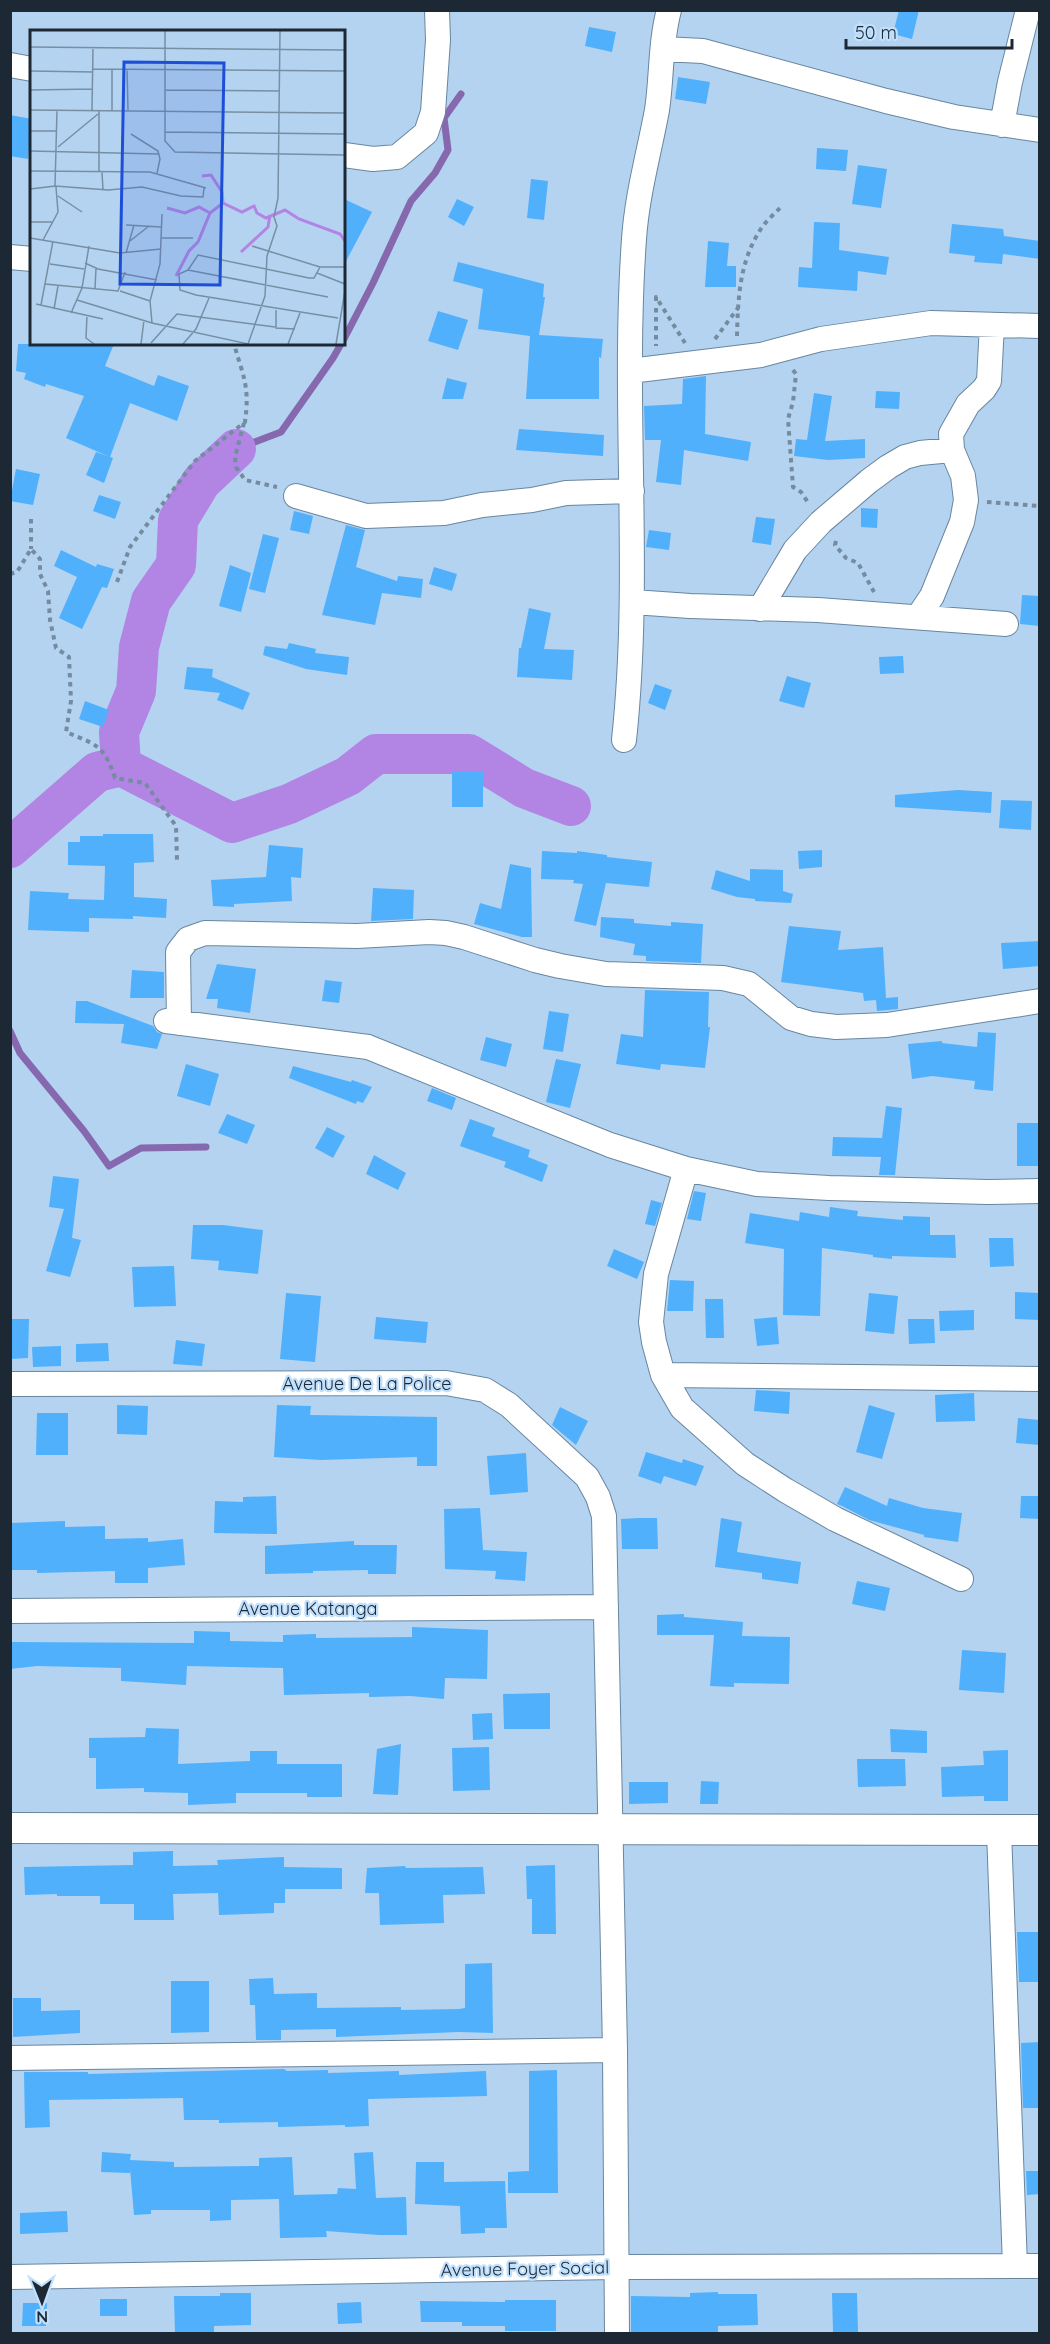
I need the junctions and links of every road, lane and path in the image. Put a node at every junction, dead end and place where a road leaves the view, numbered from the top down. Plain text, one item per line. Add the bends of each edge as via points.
1 (437, 10) edge
2 (669, 10) edge
3 (1028, 10) edge
4 (663, 49) junction
5 (10, 65) edge
6 (30, 69) edge
7 (1002, 125) junction
8 (1040, 130) edge
9 (345, 155) edge
10 (780, 208) dead end
11 (10, 258) edge
12 (30, 260) edge
13 (992, 325) junction
14 (1040, 326) edge
15 (234, 345) edge
16 (736, 358) junction
17 (698, 362) junction
18 (656, 367) junction
19 (630, 371) junction
20 (245, 422) junction
21 (952, 450) junction
22 (632, 491) junction
23 (297, 496) joint
24 (966, 500) junction
25 (1040, 506) edge
26 (31, 519) dead end
27 (31, 549) junction
28 (10, 574) edge
29 (117, 582) dead end
30 (633, 602) junction
31 (760, 609) junction
32 (918, 617) junction
33 (1006, 624) dead end
34 (624, 740) dead end
35 (177, 860) dead end
36 (1040, 1001) edge
37 (686, 1169) junction
38 (1040, 1191) edge
39 (663, 1375) junction
40 (1040, 1379) edge
41 (10, 1384) edge
42 (961, 1579) dead end
43 (606, 1607) junction
44 (10, 1611) edge
45 (10, 1828) edge
46 (610, 1829) junction
47 (1040, 1830) edge
48 (999, 1831) junction
49 (615, 2050) junction
50 (10, 2058) edge
51 (1015, 2266) junction
52 (1040, 2266) edge
53 (616, 2267) junction
54 (10, 2277) edge
55 (617, 2334) edge

1 - 9 street via 433,112 426,133 397,157
2 - 4 street
3 - 7 street
4 - 7 street via 703,51 886,101
4 - 19 street via 657,107 635,220
5 - 6 street
7 - 8 street
10 - 16 path via 759,231 744,263
11 - 12 street
13 - 14 street
13 - 16 street via 931,323 821,339
13 - 21 street via 989,381 958,418 951,434
15 - 20 path via 247,392
16 - 17 street
17 - 18 street
17 - 18 path via 656,297
18 - 19 street
19 - 22 street
20 - 23 path via 236,448 236,467 244,480
20 - 29 path via 195,461 130,547
21 - 24 street via 963,476
21 - 31 street via 904,458 869,481 795,550
22 - 23 street via 566,493 444,513 366,516
22 - 30 street
24 - 25 path
24 - 32 street via 944,570
26 - 27 path
27 - 28 path via 17,572
27 - 35 path via 40,560 40,574 48,591 56,648 69,657 71,701 66,732 92,743 108,756 115,778 145,783 176,826
30 - 31 street
30 - 34 street
31 - 32 street
32 - 33 street
36 - 37 street via 887,1025 836,1027 791,1018 749,984 723,978 606,974 560,966 446,933 205,933 188,939 178,952 173,1022 368,1047 610,1145
37 - 38 street via 757,1184
37 - 39 street via 656,1274 652,1302 654,1342
39 - 40 street
39 - 42 street via 682,1408 745,1464 835,1519
41 - 43 street, Avenue De La Police via 446,1383 485,1390 509,1405 587,1477 604,1516
43 - 44 street, Avenue Katanga
43 - 46 street, Avenue De La Police
45 - 46 street
46 - 48 street
46 - 49 street, Avenue De La Police
47 - 48 street
48 - 51 street
49 - 50 street
49 - 53 street, Avenue De La Police
51 - 52 street, Avenue Foyer Social
51 - 53 street, Avenue Foyer Social
53 - 54 street, Avenue Foyer Social
53 - 55 street, Avenue De La Police

